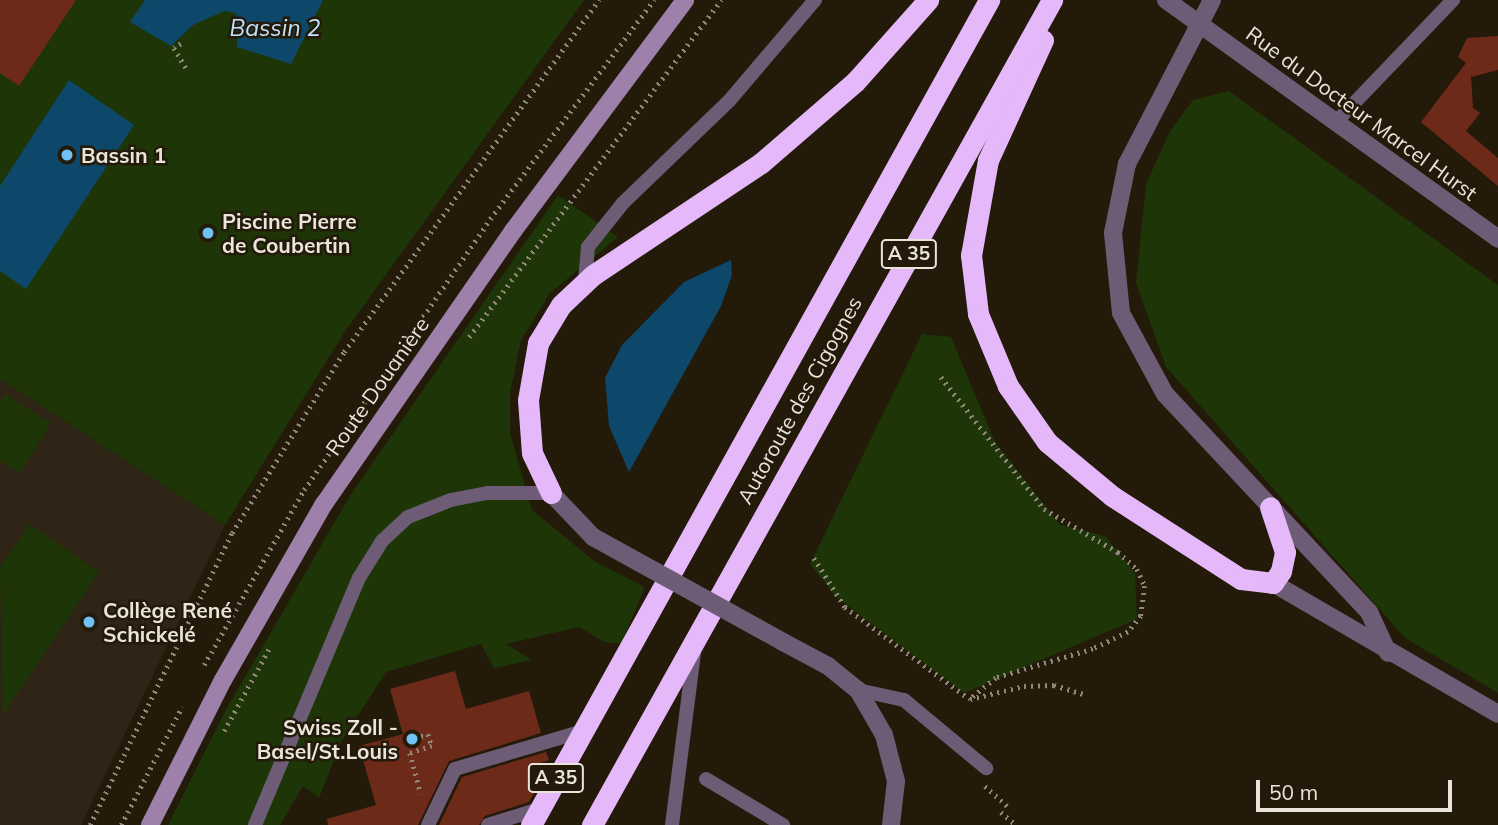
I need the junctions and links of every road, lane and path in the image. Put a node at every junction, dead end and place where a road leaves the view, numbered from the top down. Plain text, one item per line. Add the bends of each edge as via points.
1 (599, 0) edge
2 (685, 0) edge
3 (720, 0) edge
4 (815, 0) edge
5 (928, 0) edge
6 (989, 0) edge
7 (1052, 0) edge
8 (1058, 0) edge
9 (1166, 0) edge
10 (1212, 0) edge
11 (1453, 0) edge
12 (1199, 24) junction
13 (181, 44) dead end
14 (186, 68) dead end
15 (1337, 121) junction
16 (1498, 239) edge
17 (585, 281) junction
18 (464, 344) dead end
19 (941, 377) dead end
20 (551, 493) junction
21 (1270, 507) junction
22 (814, 558) dead end
23 (1273, 583) junction
24 (697, 631) junction
25 (274, 639) dead end
26 (1388, 653) junction
27 (858, 691) junction
28 (1083, 694) dead end
29 (970, 699) junction
30 (1498, 714) edge
31 (583, 731) junction
32 (421, 736) dead end
33 (217, 745) dead end
34 (981, 773) joint
35 (706, 779) dead end
36 (422, 798) dead end
37 (1007, 806) dead end
38 (1001, 812) dead end
39 (535, 817) edge
40 (90, 825) edge
41 (150, 825) edge
42 (256, 825) edge
43 (429, 825) edge
44 (488, 825) edge
45 (592, 825) edge
46 (672, 825) edge
47 (783, 825) edge
48 (891, 825) edge
49 (1016, 825) edge

1 - 40 path via 344,352 239,522
2 - 41 main road, Route Douanière via 513,231 324,504 223,680
3 - 18 path
4 - 17 lane via 729,101 623,203 588,247
5 - 17 highway via 855,82 761,163
6 - 31 highway, Autoroute des Cigognes / A 35
7 - 24 highway, Autoroute des Cigognes / A 35
8 - 23 highway via 988,160 971,255 978,314 1008,387 1047,442 1112,496 1241,579
9 - 12 street, Rue du Docteur Marcel Hurst
10 - 12 street
11 - 15 lane
12 - 15 street, Rue du Docteur Marcel Hurst
12 - 21 street via 1126,164 1113,233 1115,290 1131,339 1152,377 1208,445
13 - 14 path via 174,48
15 - 16 street, Rue du Docteur Marcel Hurst
17 - 20 highway via 561,305 538,343 530,373 527,424 532,453
19 - 29 path via 1044,509 1118,552 1137,569 1145,586 1141,616 1128,632 1093,649 996,678
20 - 27 street, bridge via 593,537 828,666
20 - 42 lane via 488,493 451,500 408,517 382,541 359,578
21 - 23 highway via 1285,552
21 - 26 street via 1369,612
22 - 29 path via 845,607
23 - 26 street
24 - 45 highway, Autoroute des Cigognes / A 35
24 - 46 lane
25 - 33 path
26 - 30 street
27 - 34 lane via 904,700
27 - 48 street via 884,734 896,781
28 - 29 path via 1054,685 1024,686
31 - 39 highway, Autoroute des Cigognes / A 35
31 - 43 lane via 455,769
32 - 36 path via 428,734 432,746 410,753
34 - 37 path
35 - 47 lane
38 - 49 path
39 - 44 lane

